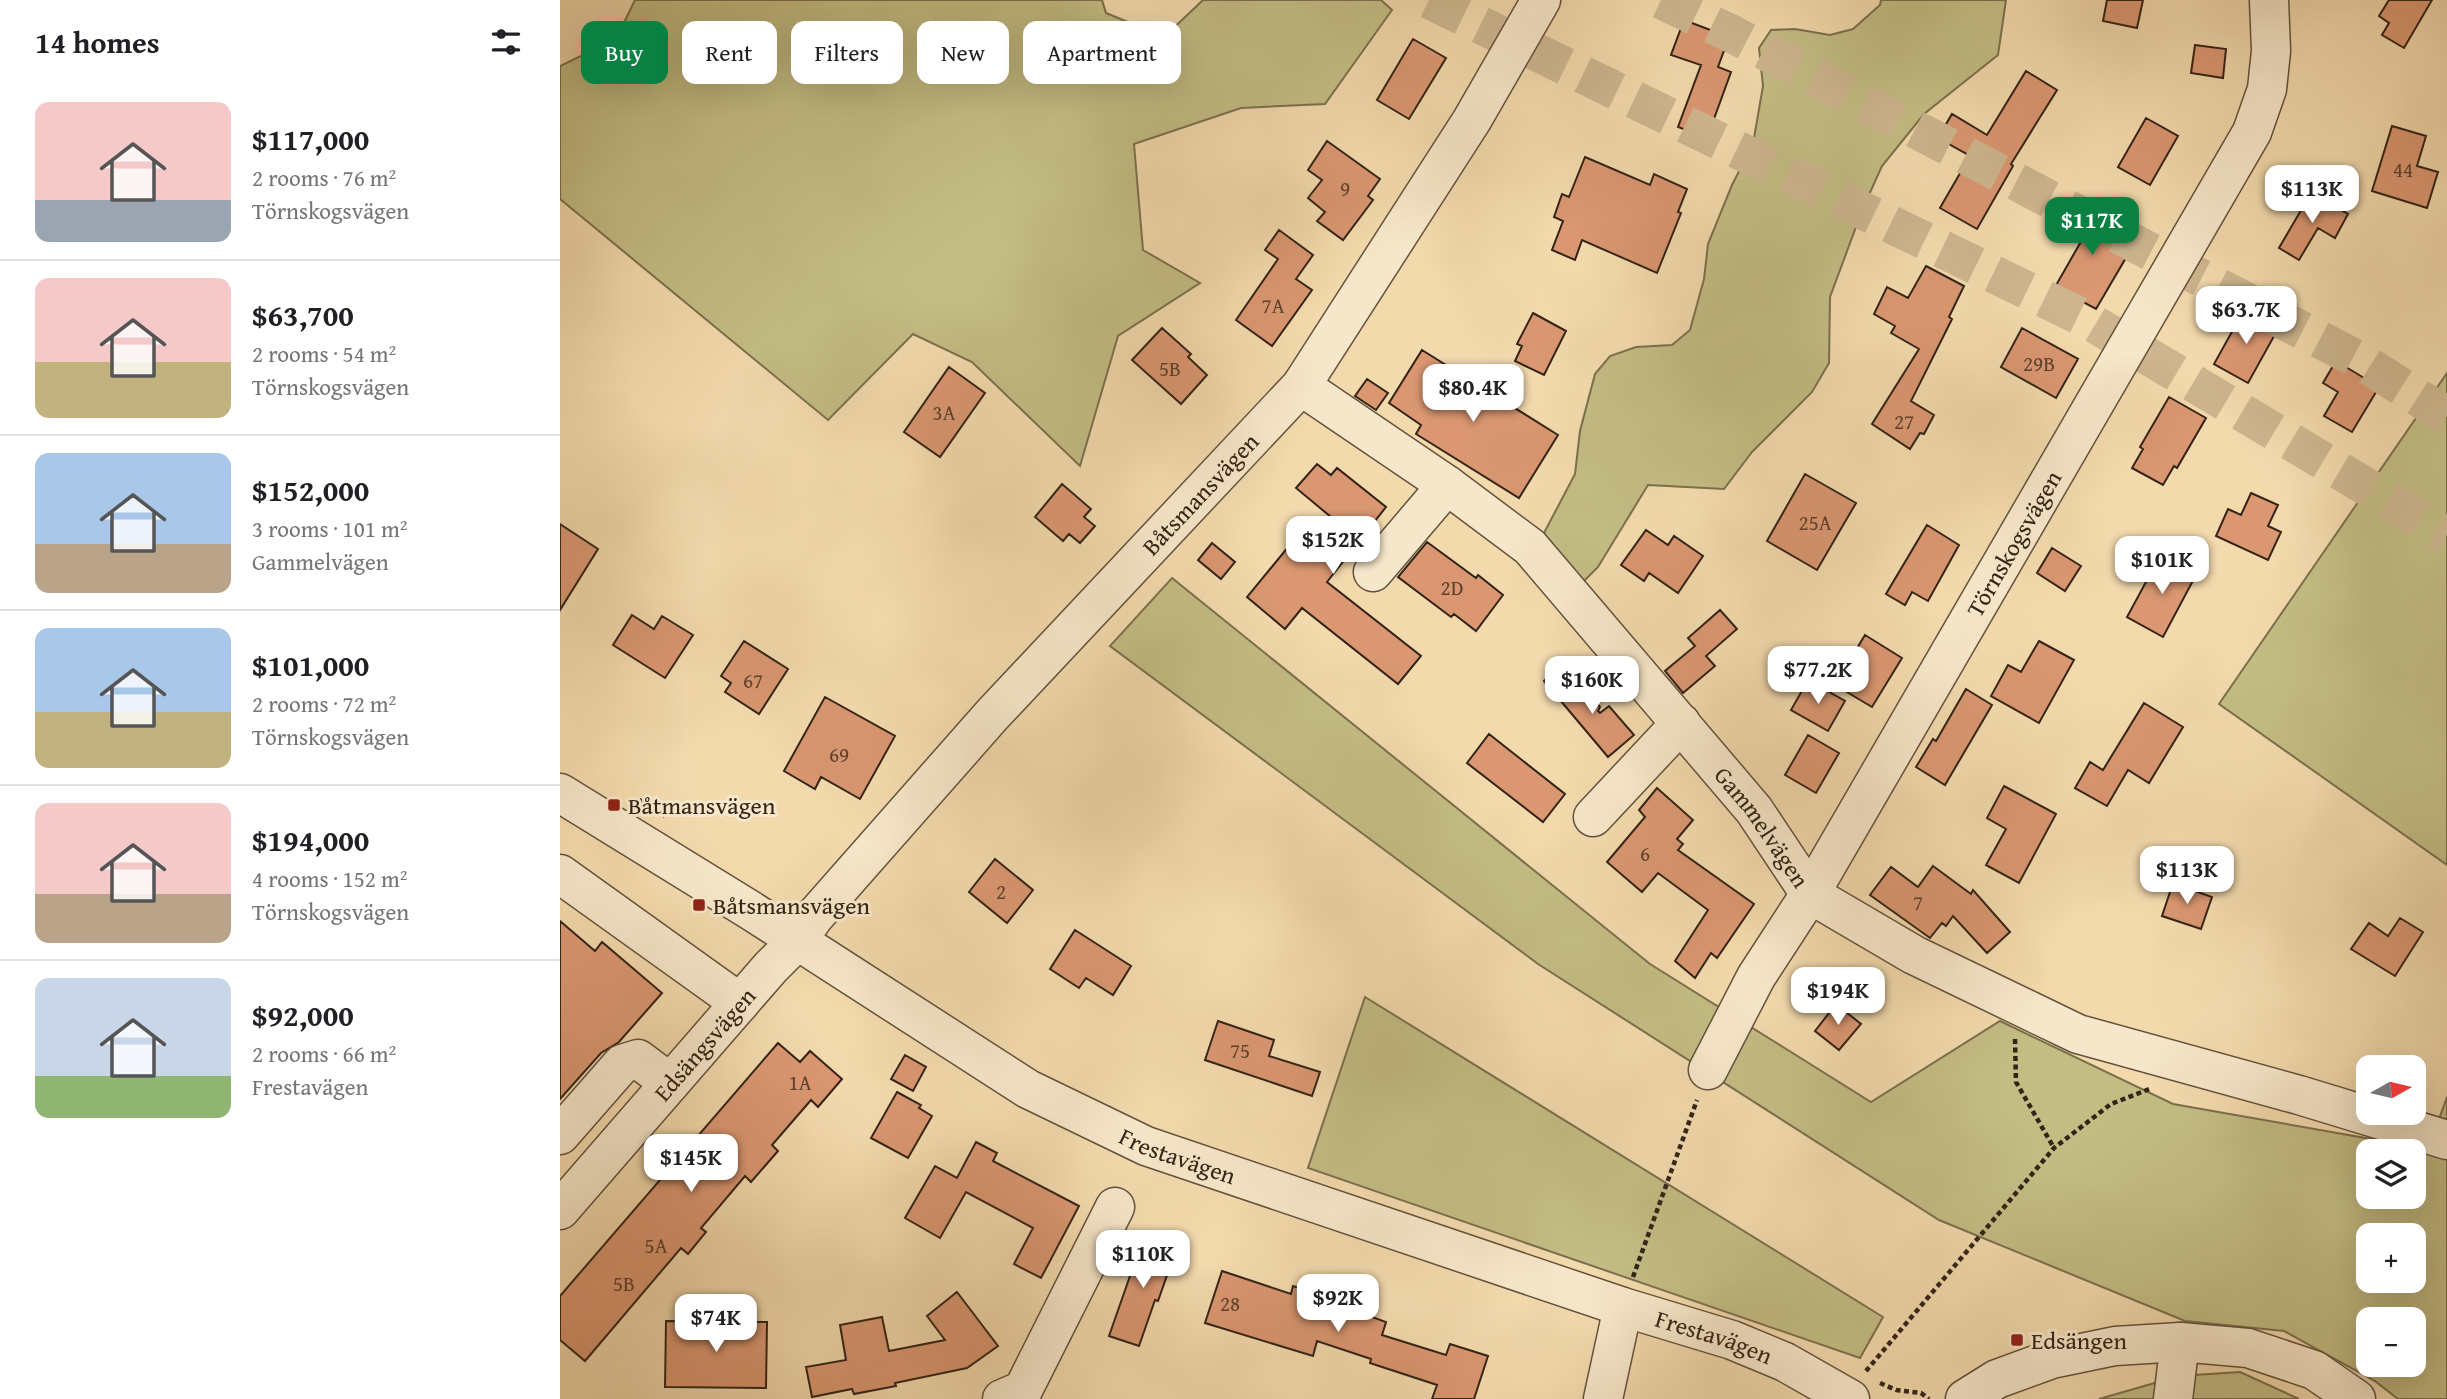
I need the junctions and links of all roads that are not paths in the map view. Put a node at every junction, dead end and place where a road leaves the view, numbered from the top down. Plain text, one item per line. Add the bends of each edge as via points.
1 (1541, 0) edge
2 (2269, 0) edge
3 (1301, 386) junction
4 (1447, 485) junction
5 (1373, 572) dead end
6 (1681, 723) junction
7 (560, 793) edge
8 (1593, 817) dead end
9 (560, 874) edge
10 (1810, 894) junction
11 (797, 941) junction
12 (740, 1003) junction
13 (1708, 1070) road end
14 (670, 1083) junction
15 (560, 1135) edge
16 (2447, 1140) edge
17 (1115, 1207) dead end
18 (560, 1210) edge
19 (1623, 1307) junction
20 (2180, 1342) junction
21 (1861, 1385) edge
22 (1019, 1396) edge
23 (1603, 1399) edge
24 (1965, 1399) edge
25 (2173, 1399) edge
26 (2356, 1399) edge

1 - 3 street, Båtsmansvägen via 1472,120
2 - 10 street, Törnskogsvägen via 2272,51 2267,89 2252,132
3 - 4 street, Gammelvägen
3 - 11 street, Båtsmansvägen via 992,715
4 - 5 street
4 - 6 street, Gammelvägen via 1530,547
6 - 8 street
6 - 10 street, Gammelvägen via 1754,810
7 - 11 street, Frestavägen
9 - 12 street
10 - 13 street, Törnskogsvägen via 1756,977
10 - 16 street, Gammelvägen via 1914,955 2078,1034
11 - 12 street, Edsängsvägen
11 - 19 street, Frestavägen via 1028,1089 1146,1146
12 - 14 street, Edsängsvägen
14 - 15 street via 638,1059 622,1064
14 - 18 street, Edsängsvägen
17 - 22 street
19 - 21 street, Frestavägen
19 - 23 street
20 - 24 street via 2115,1346 2052,1359 1997,1379
20 - 25 street
20 - 26 street via 2248,1348 2314,1370

